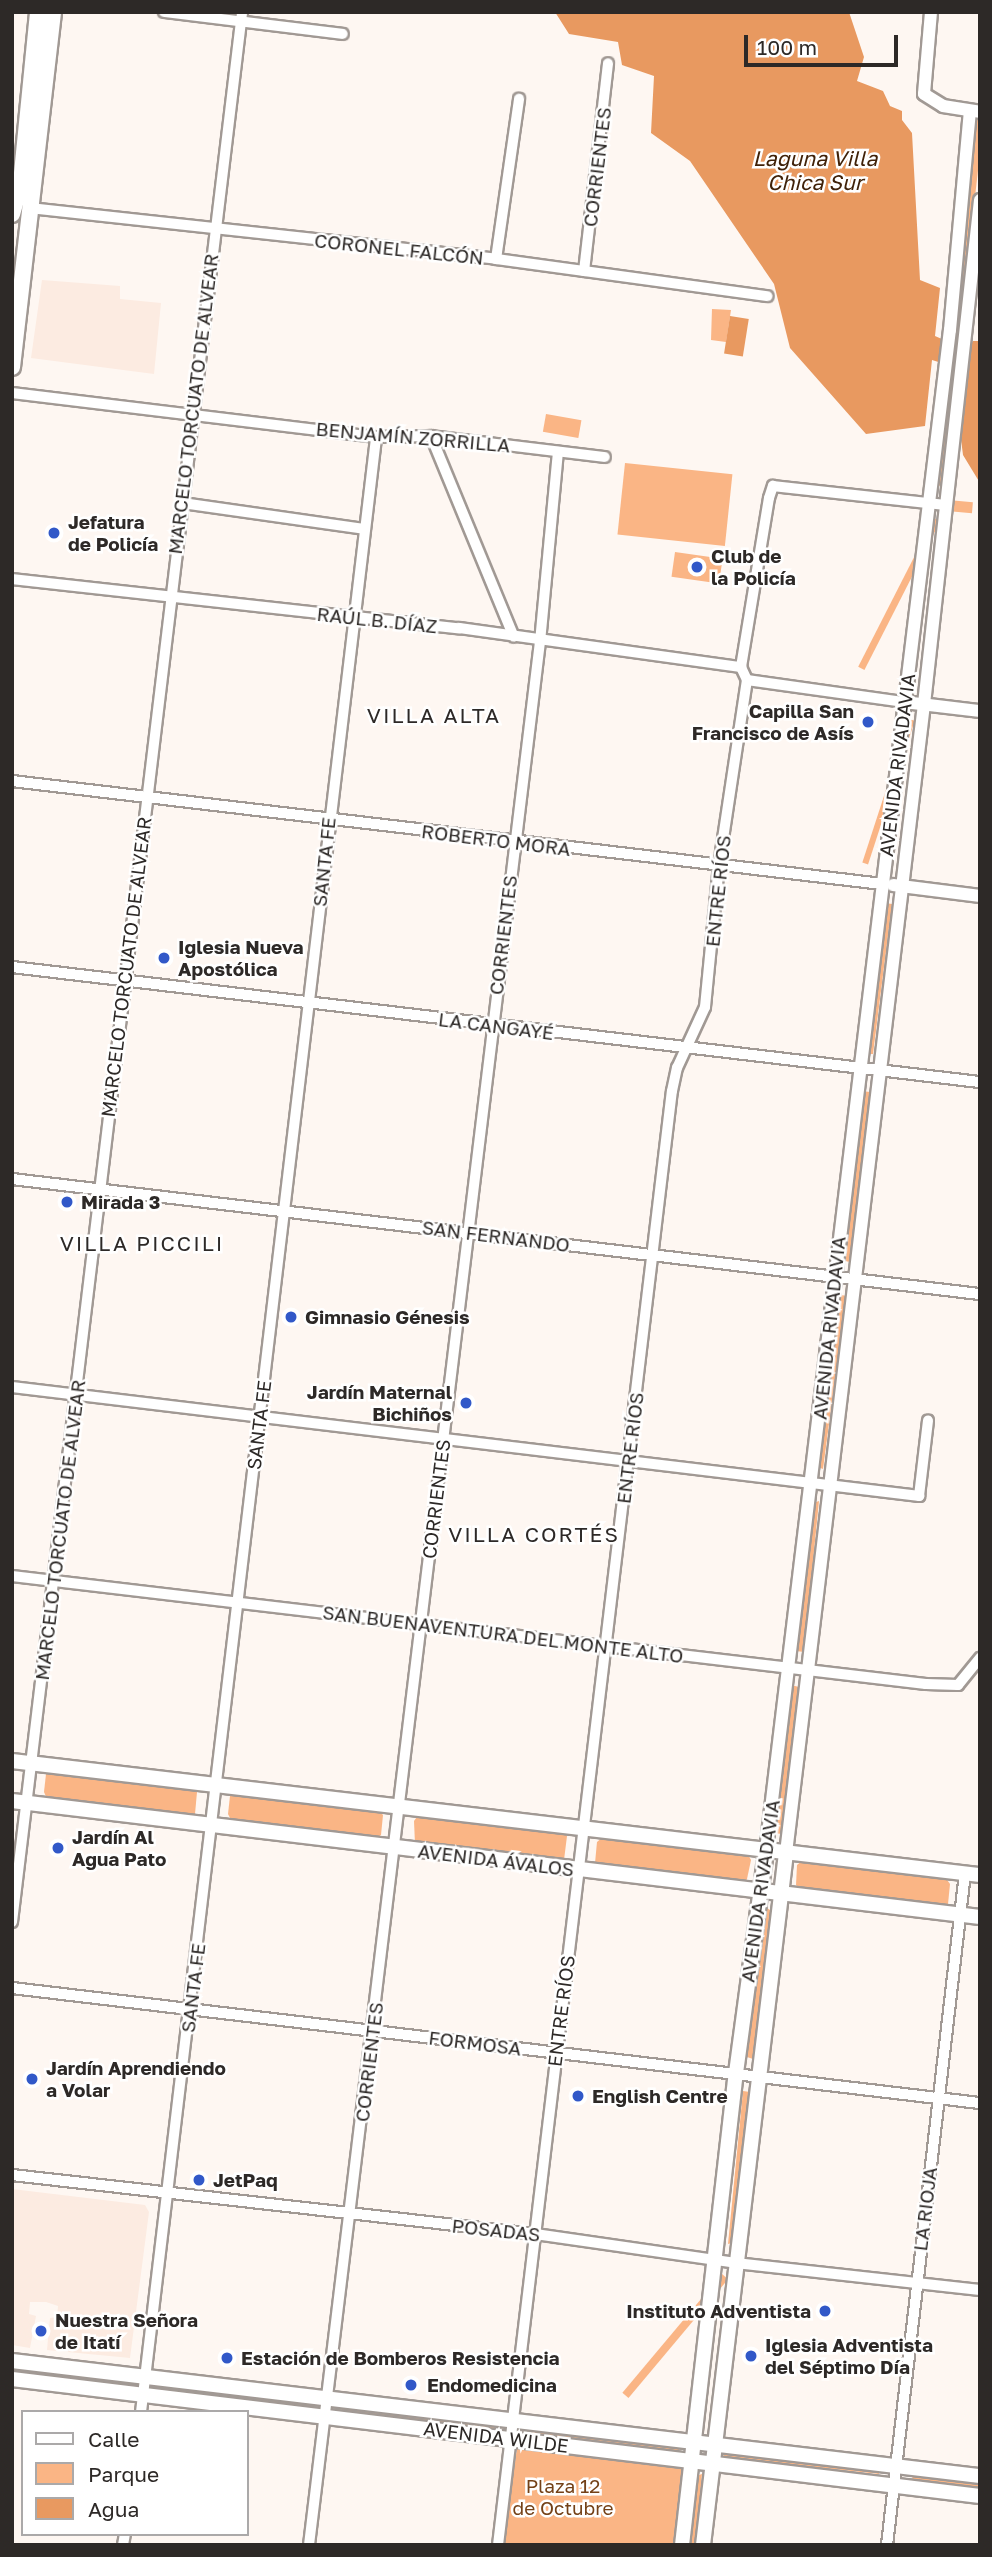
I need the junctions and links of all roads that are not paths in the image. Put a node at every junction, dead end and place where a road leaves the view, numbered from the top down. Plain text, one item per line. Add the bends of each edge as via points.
1 (38, 12) edge
2 (53, 12) edge
3 (164, 12) edge
4 (931, 12) edge
5 (242, 17) edge
6 (342, 34) dead end
7 (608, 63) dead end
8 (519, 99) dead end
9 (975, 112) edge
10 (22, 183) edge
11 (980, 200) edge
12 (13, 206) edge
13 (30, 208) junction
14 (12, 214) edge
15 (214, 227) junction
16 (496, 259) junction
17 (584, 271) junction
18 (768, 296) dead end
19 (12, 367) edge
20 (12, 393) edge
21 (192, 412) junction
22 (431, 436) junction
23 (376, 438) junction
24 (558, 452) junction
25 (605, 457) dead end
26 (182, 503) junction
27 (928, 503) junction
28 (945, 505) junction
29 (364, 529) junction
30 (12, 579) edge
31 (170, 597) junction
32 (356, 618) junction
33 (513, 637) junction
34 (540, 642) junction
35 (741, 667) junction
36 (747, 680) junction
37 (904, 702) junction
38 (925, 704) junction
39 (980, 711) edge
40 (12, 781) edge
41 (145, 797) junction
42 (328, 820) junction
43 (513, 842) junction
44 (719, 865) junction
45 (882, 884) junction
46 (901, 886) junction
47 (980, 896) edge
48 (12, 967) edge
49 (124, 981) junction
50 (308, 1004) junction
51 (492, 1026) junction
52 (686, 1049) junction
53 (859, 1069) junction
54 (879, 1072) junction
55 (980, 1082) edge
56 (12, 1179) edge
57 (101, 1188) junction
58 (285, 1210) junction
59 (467, 1233) junction
60 (653, 1255) junction
61 (834, 1276) junction
62 (854, 1279) junction
63 (980, 1294) edge
64 (12, 1387) edge
65 (76, 1395) junction
66 (260, 1418) junction
67 (928, 1421) dead end
68 (443, 1439) junction
69 (628, 1464) junction
70 (811, 1486) junction
71 (827, 1488) junction
72 (12, 1576) edge
73 (55, 1581) junction
74 (239, 1602) junction
75 (421, 1625) junction
76 (608, 1647) junction
77 (980, 1658) edge
78 (788, 1669) junction
79 (805, 1672) junction
80 (12, 1761) edge
81 (33, 1764) junction
82 (217, 1784) junction
83 (12, 1801) edge
84 (28, 1803) junction
85 (399, 1806) junction
86 (213, 1827) junction
87 (585, 1830) junction
88 (396, 1848) junction
89 (766, 1850) junction
90 (786, 1853) junction
91 (579, 1870) junction
92 (973, 1874) edge
93 (760, 1891) junction
94 (781, 1894) junction
95 (961, 1915) junction
96 (980, 1917) edge
97 (12, 1922) edge
98 (12, 1988) edge
99 (191, 2007) junction
100 (374, 2031) junction
101 (556, 2052) junction
102 (736, 2073) junction
103 (762, 2076) junction
104 (939, 2098) junction
105 (980, 2103) edge
106 (12, 2175) edge
107 (168, 2192) junction
108 (349, 2215) junction
109 (535, 2234) junction
110 (716, 2260) junction
111 (736, 2263) junction
112 (917, 2283) junction
113 (980, 2290) edge
114 (12, 2361) edge
115 (143, 2377) junction
116 (12, 2379) edge
117 (143, 2396) junction
118 (328, 2396) junction
119 (141, 2410) edge
120 (325, 2417) junction
121 (515, 2421) junction
122 (513, 2438) junction
123 (695, 2441) junction
124 (713, 2442) junction
125 (693, 2459) junction
126 (711, 2460) junction
127 (898, 2465) junction
128 (980, 2476) edge
129 (895, 2486) junction
130 (980, 2496) edge
131 (309, 2545) edge
132 (498, 2545) edge
133 (682, 2545) edge
134 (703, 2545) edge
135 (887, 2545) edge

1 - 10 main road
2 - 10 main road
3 - 5 street
4 - 9 street via 924,94 932,101
5 - 6 street
5 - 15 street, MARCELO TORCUATO DE ALVEAR
7 - 17 street, CORRIENTES
8 - 16 street
9 - 27 street, AVENIDA RIVADAVIA
10 - 12 main road
10 - 13 main road
11 - 28 street, AVENIDA RIVADAVIA
12 - 13 main road
12 - 14 main road
13 - 15 street, CORONEL FALCÓN
13 - 19 main road
15 - 16 street, CORONEL FALCÓN
15 - 21 street, MARCELO TORCUATO DE ALVEAR
16 - 17 street, CORONEL FALCÓN
17 - 18 street, CORONEL FALCÓN
20 - 21 street, BENJAMÍN ZORRILLA
21 - 23 street, BENJAMÍN ZORRILLA
21 - 26 street, MARCELO TORCUATO DE ALVEAR
22 - 23 street, BENJAMÍN ZORRILLA
22 - 24 street, BENJAMÍN ZORRILLA
22 - 33 street
23 - 29 street, SANTA FE
24 - 25 street, BENJAMÍN ZORRILLA
24 - 34 street, CORRIENTES
26 - 29 street
26 - 31 street, MARCELO TORCUATO DE ALVEAR
27 - 28 street
27 - 35 street via 773,486
27 - 37 street, AVENIDA RIVADAVIA
28 - 38 street, AVENIDA RIVADAVIA
29 - 32 street, SANTA FE
30 - 31 street, RAÚL B. DÍAZ
31 - 32 street, RAÚL B. DÍAZ
31 - 41 street, MARCELO TORCUATO DE ALVEAR
32 - 33 street, RAÚL B. DÍAZ
32 - 42 street, SANTA FE
33 - 34 street, RAÚL B. DÍAZ
34 - 35 street, RAÚL B. DÍAZ
34 - 43 street, CORRIENTES
35 - 36 street
36 - 37 street
36 - 44 street, ENTRE RÍOS
37 - 38 street
37 - 45 street, AVENIDA RIVADAVIA
38 - 39 street
38 - 46 street, AVENIDA RIVADAVIA
40 - 41 street, ROBERTO MORA
41 - 42 street, ROBERTO MORA
41 - 49 street, MARCELO TORCUATO DE ALVEAR
42 - 43 street, ROBERTO MORA
42 - 50 street, SANTA FE
43 - 44 street, ROBERTO MORA
43 - 51 street, CORRIENTES
44 - 45 street, ROBERTO MORA
44 - 52 street, ENTRE RÍOS via 705,1007
45 - 46 street, ROBERTO MORA
45 - 53 street, AVENIDA RIVADAVIA
46 - 47 street, ROBERTO MORA
46 - 54 street, AVENIDA RIVADAVIA
48 - 49 street, LA CANGAYÉ
49 - 50 street, LA CANGAYÉ
49 - 57 street, MARCELO TORCUATO DE ALVEAR
50 - 51 street, LA CANGAYÉ
50 - 58 street, SANTA FE
51 - 52 street, LA CANGAYÉ
51 - 59 street, CORRIENTES
52 - 53 street, LA CANGAYÉ
52 - 60 street, ENTRE RÍOS via 672,1091
53 - 54 street, LA CANGAYÉ
53 - 61 street, AVENIDA RIVADAVIA
54 - 55 street, LA CANGAYÉ
54 - 62 street, AVENIDA RIVADAVIA
56 - 57 street, SAN FERNANDO
57 - 58 street, SAN FERNANDO
57 - 65 street, MARCELO TORCUATO DE ALVEAR
58 - 59 street, SAN FERNANDO
58 - 66 street, SANTA FE
59 - 60 street, SAN FERNANDO
59 - 68 street, CORRIENTES
60 - 61 street, SAN FERNANDO
60 - 69 street, ENTRE RÍOS
61 - 62 street, SAN FERNANDO
61 - 70 street, AVENIDA RIVADAVIA
62 - 63 street, SAN FERNANDO
62 - 71 street, AVENIDA RIVADAVIA
64 - 65 street
65 - 66 street
65 - 73 street, MARCELO TORCUATO DE ALVEAR
66 - 68 street
66 - 74 street, SANTA FE
67 - 71 street via 919,1496
68 - 69 street
68 - 75 street, CORRIENTES
69 - 70 street
69 - 76 street, ENTRE RÍOS
70 - 71 street
70 - 78 street, AVENIDA RIVADAVIA
71 - 79 street, AVENIDA RIVADAVIA
72 - 73 street, SAN BUENAVENTURA DEL MONTE ALTO
73 - 74 street, SAN BUENAVENTURA DEL MONTE ALTO
73 - 81 street, MARCELO TORCUATO DE ALVEAR
74 - 75 street, SAN BUENAVENTURA DEL MONTE ALTO
74 - 82 street, SANTA FE
75 - 76 street, SAN BUENAVENTURA DEL MONTE ALTO
75 - 85 street, CORRIENTES
76 - 78 street, SAN BUENAVENTURA DEL MONTE ALTO
76 - 87 street, ENTRE RÍOS
77 - 79 street, SAN BUENAVENTURA DEL MONTE ALTO via 958,1685
78 - 79 street, SAN BUENAVENTURA DEL MONTE ALTO
78 - 89 street, AVENIDA RIVADAVIA
79 - 90 street, AVENIDA RIVADAVIA
80 - 81 main road
81 - 82 main road
81 - 84 street, MARCELO TORCUATO DE ALVEAR
82 - 85 main road
82 - 86 street, SANTA FE
83 - 84 main road, AVENIDA ÁVALOS
84 - 86 main road, AVENIDA ÁVALOS
84 - 97 street, MARCELO TORCUATO DE ALVEAR
85 - 87 main road
85 - 88 street, CORRIENTES
86 - 88 main road, AVENIDA ÁVALOS
86 - 99 street, SANTA FE
87 - 89 main road
87 - 91 street, ENTRE RÍOS
88 - 91 main road, AVENIDA ÁVALOS
88 - 100 street, CORRIENTES
89 - 90 main road
89 - 93 main road, AVENIDA RIVADAVIA
90 - 92 main road
90 - 94 main road, AVENIDA RIVADAVIA
91 - 93 main road, AVENIDA ÁVALOS
91 - 101 street, ENTRE RÍOS
92 - 95 street, LA RIOJA
93 - 94 main road, AVENIDA ÁVALOS
93 - 102 main road, AVENIDA RIVADAVIA
94 - 95 main road, AVENIDA ÁVALOS
94 - 103 main road, AVENIDA RIVADAVIA
95 - 96 main road, AVENIDA ÁVALOS
95 - 104 street, LA RIOJA
98 - 99 street, FORMOSA
99 - 100 street, FORMOSA
99 - 107 street, SANTA FE
100 - 101 street, FORMOSA
100 - 108 street, CORRIENTES
101 - 102 street, FORMOSA
101 - 109 street, ENTRE RÍOS
102 - 103 street, FORMOSA
102 - 110 main road, AVENIDA RIVADAVIA
103 - 104 street, FORMOSA
103 - 111 main road, AVENIDA RIVADAVIA
104 - 105 street, FORMOSA
104 - 112 street, LA RIOJA
106 - 107 street, POSADAS
107 - 108 street, POSADAS
107 - 115 street, SANTA FE
108 - 109 street, POSADAS
108 - 118 street, CORRIENTES
109 - 110 street, POSADAS
109 - 121 street, ENTRE RÍOS
110 - 111 street, POSADAS
110 - 123 main road, AVENIDA RIVADAVIA
111 - 112 street, POSADAS
111 - 124 main road, AVENIDA RIVADAVIA
112 - 113 street, POSADAS
112 - 127 street, LA RIOJA
114 - 115 main road, AVENIDA WILDE
115 - 117 street, SANTA FE
115 - 118 main road, AVENIDA WILDE
116 - 117 main road, AVENIDA WILDE
117 - 119 street, SANTA FE
117 - 120 main road, AVENIDA WILDE
118 - 120 street, CORRIENTES
118 - 121 main road, AVENIDA WILDE
120 - 122 main road, AVENIDA WILDE
120 - 131 street, CORRIENTES
121 - 122 street, ENTRE RÍOS
121 - 123 main road, AVENIDA WILDE
122 - 125 main road, AVENIDA WILDE
122 - 132 street, ENTRE RÍOS
123 - 124 main road, AVENIDA WILDE
123 - 125 main road, AVENIDA RIVADAVIA
124 - 126 main road, AVENIDA RIVADAVIA
124 - 127 main road, AVENIDA WILDE
125 - 126 main road, AVENIDA WILDE
125 - 133 main road, AVENIDA RIVADAVIA
126 - 129 main road, AVENIDA WILDE
126 - 134 main road, AVENIDA RIVADAVIA
127 - 128 main road, AVENIDA WILDE
127 - 129 street, LA RIOJA
129 - 130 main road, AVENIDA WILDE
129 - 135 street, LA RIOJA

